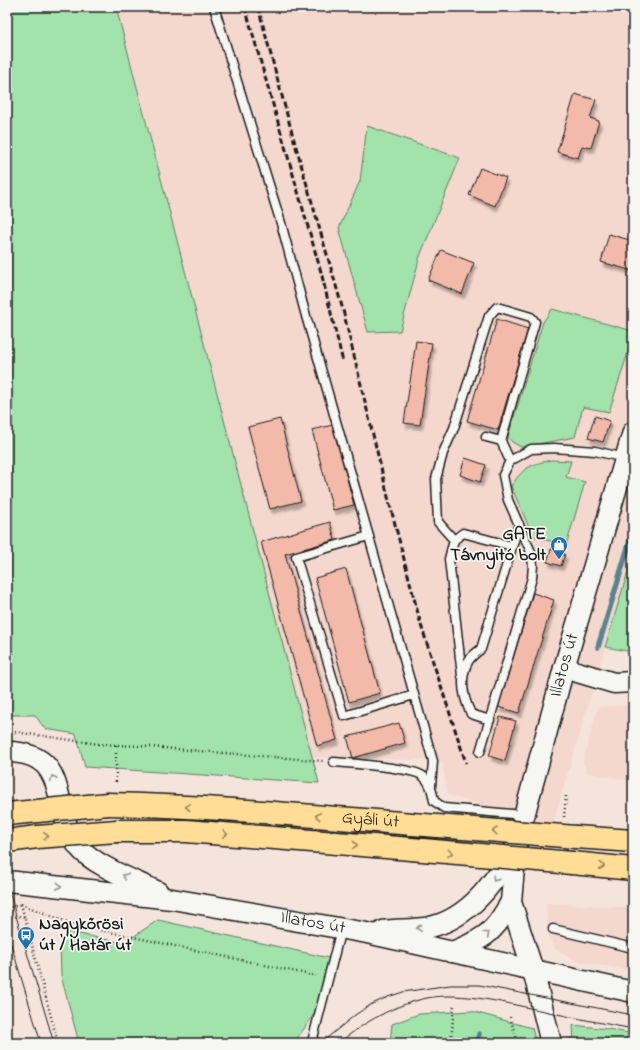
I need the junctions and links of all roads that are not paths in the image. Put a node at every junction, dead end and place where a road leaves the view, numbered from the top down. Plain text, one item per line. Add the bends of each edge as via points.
1 (214, 7) edge
2 (633, 432) edge
3 (486, 437) dead end
4 (501, 441) junction
5 (625, 458) junction
6 (510, 461) junction
7 (519, 524) junction
8 (369, 536) junction
9 (454, 540) junction
10 (512, 546) junction
11 (564, 668) junction
12 (462, 676) junction
13 (633, 682) edge
14 (414, 695) junction
15 (490, 720) junction
16 (7, 752) edge
17 (480, 752) dead end
18 (334, 762) road end
19 (431, 786) junction
20 (7, 814) edge
21 (524, 815) junction
22 (7, 841) edge
23 (633, 841) edge
24 (516, 846) junction
25 (633, 869) edge
26 (7, 881) edge
27 (172, 899) junction
28 (511, 902) junction
29 (341, 928) junction
30 (553, 929) dead end
31 (368, 932) junction
32 (633, 948) edge
33 (452, 952) junction
34 (533, 970) junction
35 (633, 992) edge
36 (313, 1038) dead end
37 (560, 1041) edge

1 - 8 lane via 281,223
2 - 5 street, Illatos út
3 - 4 lane
4 - 6 lane
4 - 9 lane via 535,322 531,317 497,307 489,316 436,479 438,522
5 - 6 lane via 595,451 554,448 531,449
5 - 11 street, Illatos út
6 - 7 lane via 503,475 508,500
7 - 10 lane
7 - 15 lane via 531,552 532,578
8 - 14 lane
8 - 14 lane via 296,557 344,716
9 - 10 lane via 464,533
9 - 12 lane via 449,560
10 - 12 lane via 481,649 470,659
11 - 13 street via 614,683
11 - 21 street, Illatos út
12 - 15 lane via 465,703 471,714
14 - 19 lane via 433,761
15 - 17 lane
27 -> 16 street, Illatos út via 86,855 66,826 53,775 42,762 31,755
18 - 19 lane via 408,771 422,775
19 - 21 lane via 434,801 444,808
23 -> 20 main road, Gyáli út, bridge via 570,830 412,824 155,805 108,804
21 - 24 street, Illatos út
22 -> 25 main road, Gyáli út, bridge via 117,831 186,831
24 - 28 street, Illatos út
24 -> 31 street via 487,890 456,916 430,927
26 -> 27 street, Illatos út
27 - 29 street, Illatos út
33 -> 28 street, Illatos út via 491,931
28 - 34 street, Illatos út
29 - 31 street, Illatos út
29 - 36 lane
30 - 32 lane
31 - 33 street, Illatos út
33 - 34 street, Illatos út
34 - 35 street
34 - 37 street

